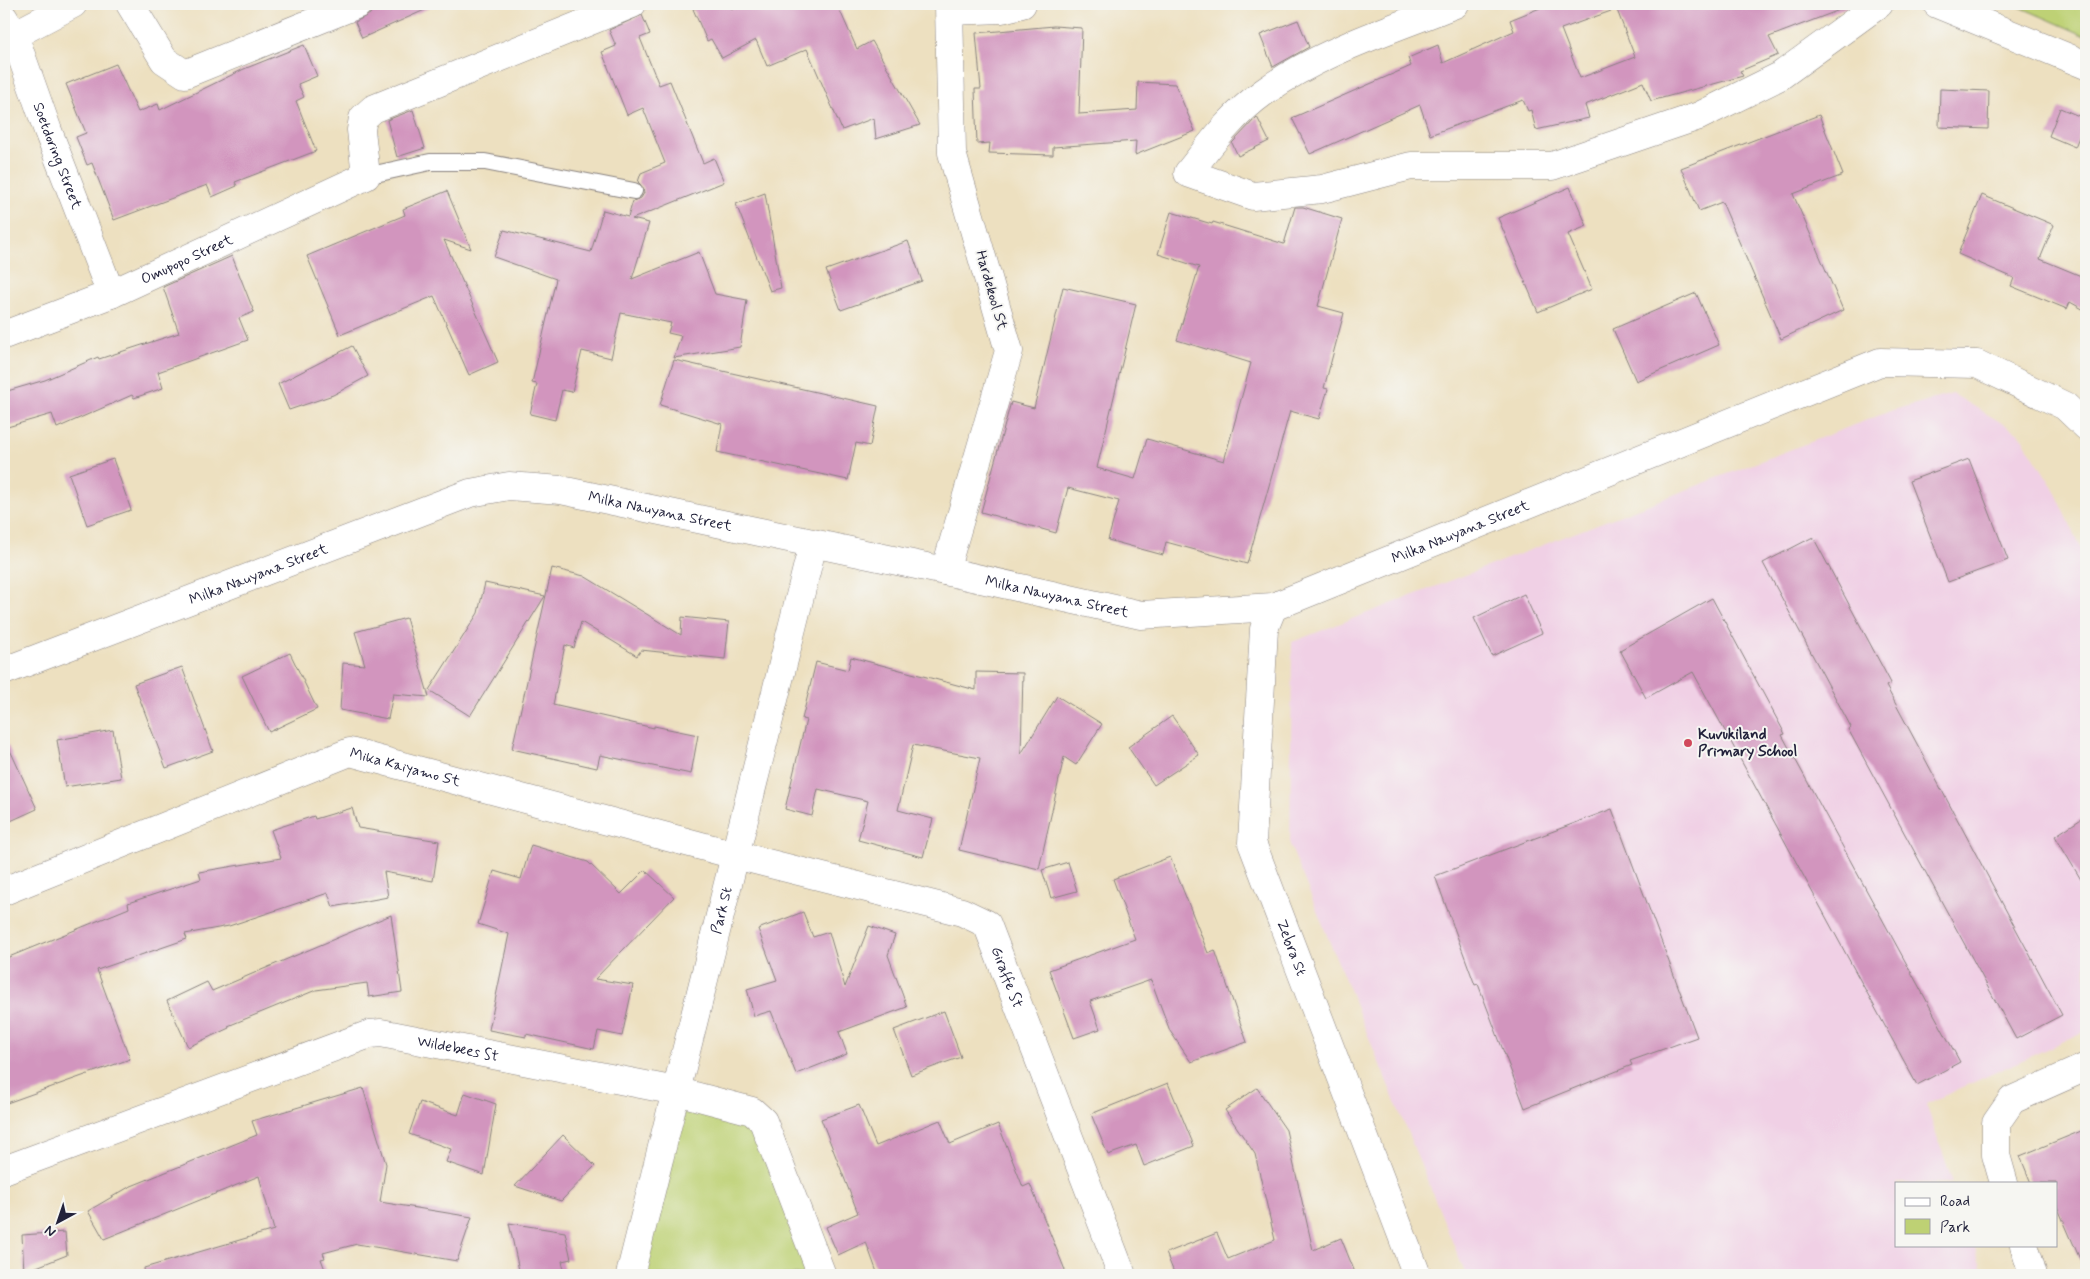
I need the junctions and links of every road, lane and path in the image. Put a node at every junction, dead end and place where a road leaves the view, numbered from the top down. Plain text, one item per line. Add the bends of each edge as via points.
1 (73, 4) edge
2 (130, 4) edge
3 (358, 4) edge
4 (632, 4) edge
5 (1022, 4) edge
6 (1455, 4) edge
7 (1878, 4) edge
8 (1937, 4) edge
9 (950, 7) edge
10 (9, 27) edge
11 (2086, 65) edge
12 (366, 176) junction
13 (634, 191) dead end
14 (111, 294) junction
15 (4, 335) edge
16 (2086, 426) edge
17 (813, 544) junction
18 (945, 571) junction
19 (1273, 607) junction
20 (4, 671) edge
21 (735, 855) junction
22 (4, 891) edge
23 (2086, 1067) edge
24 (676, 1091) junction
25 (4, 1170) edge
26 (2004, 1182) edge
27 (2024, 1246) edge
28 (630, 1275) edge
29 (822, 1275) edge
30 (1122, 1275) edge
31 (1417, 1275) edge
32 (2033, 1275) edge

1 - 10 street
2 - 3 street via 164,60 185,74
4 - 12 street via 373,109 363,118 361,130
5 - 9 street via 1002,9
6 - 7 street via 1325,56 1264,92 1222,128 1188,173 1253,196 1322,189 1411,166 1552,166 1699,116 1780,76
8 - 11 street
9 - 18 street, Hardekool St via 952,153 1009,352
10 - 14 street, Soetdoring Street
12 - 13 lane, Omupopo Street via 430,162 485,162
12 - 14 street, Omupopo Street
14 - 15 street, Omupopo Street
16 - 19 street, Milka Nauyana Street via 2065,406 1977,364 1880,362
17 - 18 street, Milka Nauyana Street
17 - 20 street, Milka Nauyana Street via 561,490 509,486 470,493
17 - 21 street, Park St
18 - 19 street, Milka Nauyana Street via 1141,615
19 - 31 street, Zebra St via 1264,629 1252,843
21 - 22 street, Mika Kaiyamo St via 350,752
21 - 24 street, Park St
21 - 30 street, Giraffe St via 962,912 987,924
23 - 26 street via 2012,1100 1996,1123 1996,1155
24 - 25 street, Wildebees St via 375,1033
24 - 28 street, Park St
24 - 29 street, Wildebees St via 752,1111 763,1122
27 - 32 street

